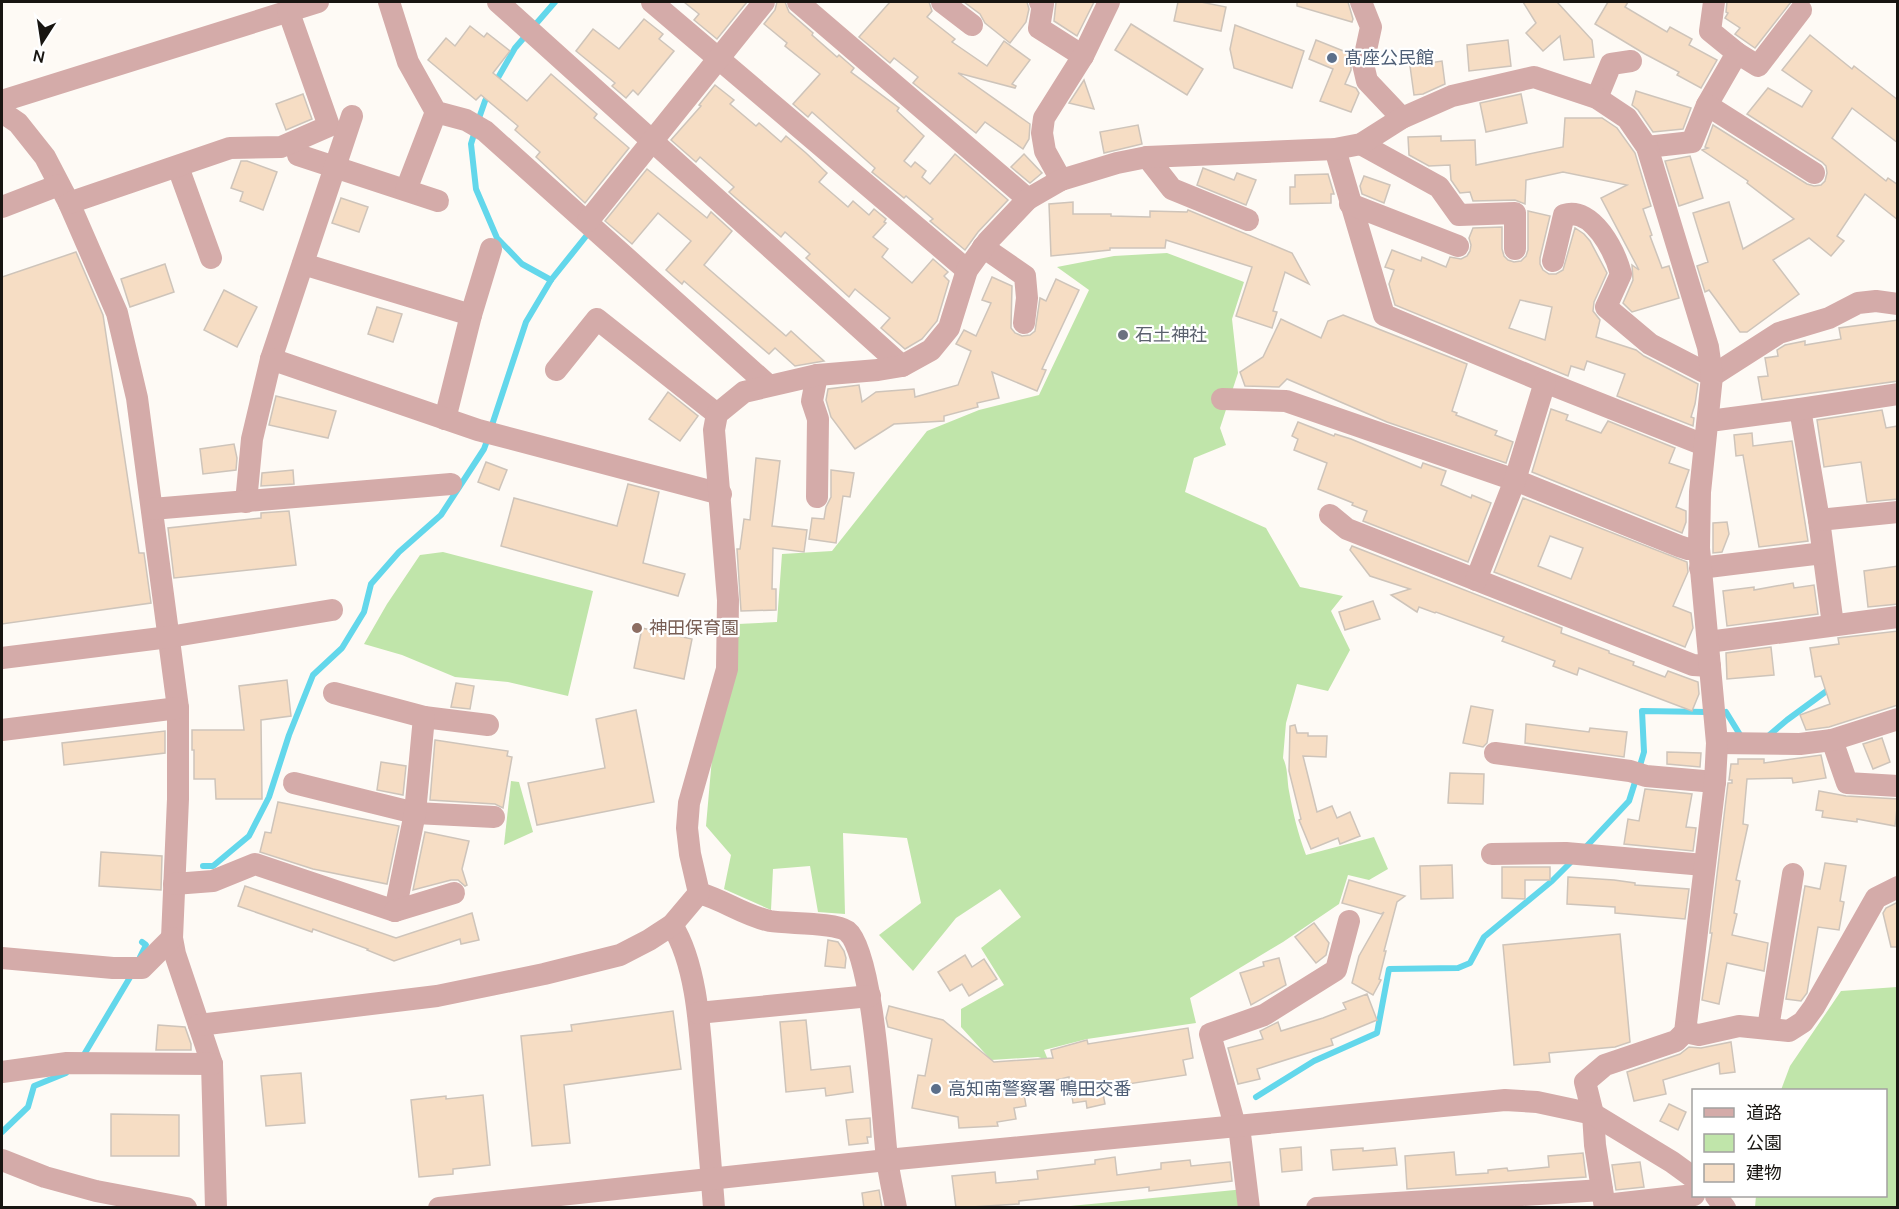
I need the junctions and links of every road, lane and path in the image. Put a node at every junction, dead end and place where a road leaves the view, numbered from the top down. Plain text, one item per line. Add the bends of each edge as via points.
1 (318, 2) edge
2 (389, 2) edge
3 (500, 2) edge
4 (652, 2) edge
5 (764, 2) edge
6 (798, 2) edge
7 (942, 2) edge
8 (1040, 2) edge
9 (1109, 2) edge
10 (1362, 2) edge
11 (1714, 2) edge
12 (288, 10) junction
13 (1801, 10) dead end
14 (972, 25) dead end
15 (1737, 53) junction
16 (1083, 56) junction
17 (718, 59) junction
18 (1631, 61) dead end
19 (1597, 98) junction
20 (2, 101) edge
21 (1707, 105) junction
22 (2, 112) edge
23 (436, 112) junction
24 (352, 116) dead end
25 (1402, 118) junction
26 (653, 141) junction
27 (1360, 144) junction
28 (1647, 147) junction
29 (1335, 149) junction
30 (298, 154) dead end
31 (1147, 157) junction
32 (178, 167) junction
33 (335, 167) junction
34 (1814, 173) dead end
35 (1061, 180) junction
36 (406, 190) junction
37 (64, 194) junction
38 (1028, 199) junction
39 (438, 201) dead end
40 (1350, 204) junction
41 (2, 207) edge
42 (1248, 220) dead end
43 (588, 221) junction
44 (1458, 246) dead end
45 (983, 247) junction
46 (491, 249) dead end
47 (1515, 249) dead end
48 (211, 258) dead end
49 (1553, 261) dead end
50 (303, 264) junction
51 (967, 270) junction
52 (1898, 304) edge
53 (471, 315) junction
54 (1024, 323) dead end
55 (271, 359) junction
56 (902, 366) junction
57 (556, 370) dead end
58 (817, 375) junction
59 (1712, 376) junction
60 (1545, 382) junction
61 (768, 385) junction
62 (1898, 394) edge
63 (1222, 399) dead end
64 (1800, 409) junction
65 (717, 414) junction
66 (1708, 418) junction
67 (445, 419) junction
68 (1704, 446) junction
69 (1515, 480) junction
70 (451, 484) dead end
71 (721, 494) junction
72 (817, 496) dead end
73 (246, 502) junction
74 (152, 509) junction
75 (1898, 512) edge
76 (1330, 515) dead end
77 (1819, 520) junction
78 (1823, 553) junction
79 (1696, 555) junction
80 (1476, 580) junction
81 (332, 610) dead end
82 (1898, 617) edge
83 (1833, 625) junction
84 (169, 637) junction
85 (1708, 642) junction
86 (2, 658) edge
87 (1701, 666) junction
88 (334, 693) dead end
89 (178, 708) junction
90 (424, 717) junction
91 (1898, 719) edge
92 (488, 725) dead end
93 (2, 730) edge
94 (1832, 740) junction
95 (1717, 743) junction
96 (1495, 753) dead end
97 (1715, 782) junction
98 (294, 783) dead end
99 (1898, 786) edge
100 (415, 813) junction
101 (494, 817) dead end
102 (1492, 854) dead end
103 (1704, 865) junction
104 (1793, 874) dead end
105 (174, 884) junction
106 (1898, 887) edge
107 (699, 893) junction
108 (454, 894) dead end
109 (395, 911) junction
110 (1349, 921) dead end
111 (672, 925) junction
112 (172, 938) junction
113 (2, 958) edge
114 (870, 996) junction
115 (698, 1013) junction
116 (199, 1025) junction
117 (1768, 1029) junction
118 (1685, 1032) junction
119 (212, 1064) junction
120 (2, 1072) edge
121 (1593, 1114) junction
122 (1237, 1126) junction
123 (2, 1160) edge
124 (887, 1160) junction
125 (1692, 1177) edge
126 (712, 1179) junction
127 (1692, 1195) edge
128 (631, 1198) edge
129 (1604, 1201) edge
130 (186, 1208) edge
131 (216, 1208) edge
132 (439, 1208) edge
133 (714, 1208) edge
134 (896, 1208) edge
135 (1249, 1208) edge
136 (1317, 1208) edge

1 - 12 street
2 - 23 street via 408,62
3 - 26 street
4 - 17 street
5 - 17 street
6 - 38 street
7 - 14 street
8 - 16 street via 1043,4 1039,28
9 - 16 street
10 - 25 street via 1371,27 1363,64 1367,81
11 - 15 street via 1710,31
12 - 20 street
12 - 32 street via 329,126 281,147 230,148
13 - 15 street via 1758,66
15 - 21 street
16 - 35 street via 1044,118 1045,152
17 - 26 street
17 - 51 street
18 - 19 street via 1611,64
19 - 25 street via 1534,77 1452,96
19 - 28 street via 1627,118
21 - 28 street via 1692,142
21 - 34 street
22 - 37 street via 18,123 45,157
23 - 36 street
23 - 43 street via 466,120 485,131
24 - 33 street
25 - 27 street
26 - 43 street
26 - 56 street
27 - 29 street
27 - 47 street via 1439,187 1459,215 1515,213
28 - 59 street via 1708,347
29 - 31 street
29 - 40 street
30 - 33 street
31 - 35 street
31 - 42 street via 1172,189
32 - 37 street
32 - 48 street
33 - 36 street
33 - 50 street
35 - 38 street
36 - 39 street
37 - 41 street
37 - 74 street via 117,313 137,398
38 - 45 street
40 - 44 street
40 - 60 street via 1384,315
43 - 61 street
45 - 51 street
45 - 54 street via 1025,276
46 - 53 street
49 - 59 street via 1564,215 1570,213 1590,221 1610,244 1622,274 1606,307 1650,344
50 - 53 street
50 - 55 street
51 - 56 street via 949,328 931,350
52 - 59 street via 1858,303 1828,318 1779,333
53 - 67 street
55 - 67 street
55 - 73 street via 252,439
56 - 58 street
57 - 65 street via 597,319
58 - 61 street
58 - 72 street via 812,401 818,419
59 - 66 street
60 - 68 street
60 - 69 street
61 - 65 street via 744,392
62 - 64 street
63 - 69 street via 1286,401
64 - 66 street
64 - 77 street
65 - 71 street via 714,430
66 - 68 street
67 - 71 street
68 - 79 street
69 - 79 street
69 - 80 street
70 - 73 street
71 - 107 street via 728,600 727,669 689,803 687,828
73 - 74 street
74 - 84 street
75 - 77 street
76 - 80 street via 1347,529
77 - 78 street
78 - 79 street
78 - 83 street
79 - 85 street
80 - 87 street
81 - 84 street
82 - 83 street
83 - 85 street
84 - 86 street
84 - 89 street
85 - 87 street
87 - 95 street
88 - 90 street
89 - 93 street
89 - 105 street
90 - 92 street
90 - 100 street
91 - 94 street
94 - 95 street via 1800,744
94 - 99 street via 1847,783
95 - 97 street
96 - 97 street
97 - 103 street
98 - 100 street
100 - 101 street
100 - 109 street
102 - 103 street via 1566,853
103 - 118 street
104 - 117 street
105 - 109 street via 213,881 255,864
105 - 112 street
106 - 117 street via 1876,898 1803,1022 1789,1030
107 - 111 street
107 - 114 street via 750,916 845,930 856,942
108 - 109 street
110 - 122 street via 1336,970 1264,1015 1210,1034
111 - 115 street via 686,957
111 - 116 street via 620,955 533,976 437,996
112 - 113 street via 142,968
112 - 116 street
114 - 115 street
114 - 124 street
115 - 126 street
116 - 119 street
117 - 118 street via 1739,1026 1699,1035
118 - 121 street via 1676,1041 1605,1065 1585,1082
119 - 120 street via 67,1063
119 - 131 street
121 - 122 street via 1537,1102 1505,1100
121 - 125 street
121 - 129 street
122 - 124 street
122 - 135 street
123 - 130 street via 96,1191
124 - 126 street
124 - 134 street
126 - 128 street
126 - 133 street
127 - 129 street
128 - 132 street
129 - 136 street

